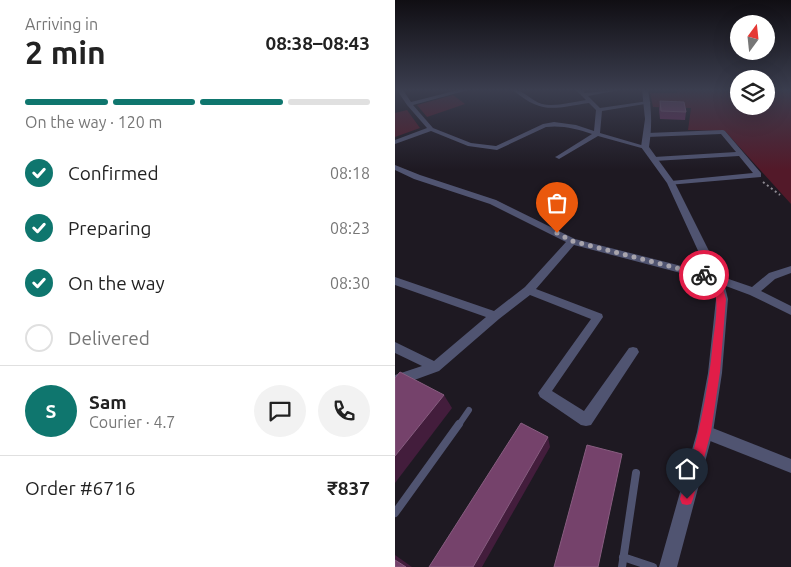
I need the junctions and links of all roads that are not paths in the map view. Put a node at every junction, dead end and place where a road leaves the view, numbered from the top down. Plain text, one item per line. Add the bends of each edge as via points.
1 (420, 116) edge
2 (598, 116) edge
3 (647, 116) edge
4 (431, 129) junction
5 (597, 134) junction
6 (646, 141) junction
7 (395, 142) edge
8 (740, 154) junction
9 (559, 157) dead end
10 (654, 160) junction
11 (395, 167) edge
12 (671, 183) junction
13 (572, 241) junction
14 (791, 269) edge
15 (717, 279) junction
16 (395, 281) edge
17 (529, 290) junction
18 (754, 292) junction
19 (791, 311) edge
20 (495, 316) junction
21 (395, 347) edge
22 (633, 352) dead end
23 (435, 366) junction
24 (395, 381) edge
25 (469, 410) dead end
26 (705, 432) junction
27 (791, 466) edge
28 (636, 473) dead end
29 (395, 513) edge
30 (623, 557) junction
31 (622, 567) edge
32 (653, 567) edge
33 (668, 567) edge

1 - 4 street
2 - 5 street
3 - 6 street
4 - 5 street via 488,149 506,145 545,125 576,127
4 - 7 street
5 - 6 street
5 - 9 street
6 - 8 street via 723,132
6 - 10 street
8 - 10 street
8 - 12 street via 758,175
10 - 12 street
11 - 13 street via 493,202
12 - 15 street
13 - 15 street
13 - 17 street
14 - 18 street via 772,276
15 - 18 street
15 - 26 street via 722,299
16 - 20 street
17 - 20 street
17 - 22 street via 598,317 544,393 586,420
18 - 19 street
20 - 23 street
21 - 23 street
23 - 24 street
25 - 29 lane
26 - 27 street
26 - 33 street
28 - 30 lane
30 - 31 lane
30 - 32 lane

